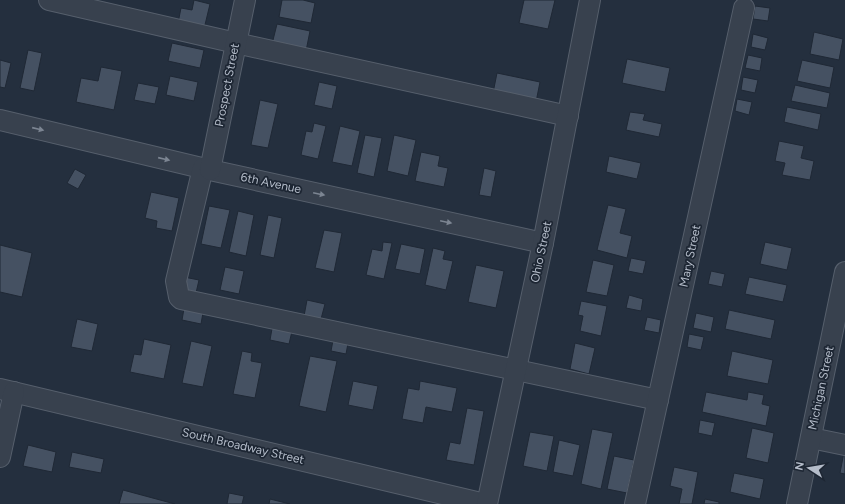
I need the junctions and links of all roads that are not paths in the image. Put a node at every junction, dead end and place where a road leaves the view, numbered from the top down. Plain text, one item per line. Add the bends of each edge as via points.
1 (49, 0) edge
2 (245, 0) edge
3 (590, 0) edge
4 (744, 8) dead end
5 (236, 43) junction
6 (568, 116) junction
7 (0, 120) edge
8 (206, 169) junction
9 (543, 243) junction
10 (845, 272) edge
11 (515, 370) junction
12 (7, 391) edge
13 (658, 400) junction
14 (811, 438) junction
15 (845, 445) edge
16 (0, 457) edge
17 (486, 504) edge
18 (635, 504) edge
19 (797, 504) edge

1 - 5 street
2 - 5 street, Prospect Street
3 - 6 street, Ohio Street
4 - 13 street, Mary Street
5 - 6 street
5 - 8 street, Prospect Street
6 - 9 street, Ohio Street
7 -> 8 street, 6th Avenue
8 -> 9 street, 6th Avenue
8 - 11 street, Prospect Street via 176,281 181,299
9 - 11 street, Ohio Street
10 - 14 street, Michigan Street
11 - 13 street
11 - 17 street, Ohio Street
12 - 16 street
12 - 17 street, South Broadway Street
13 - 18 street, Mary Street
14 - 15 street
14 - 19 street, Michigan Street

